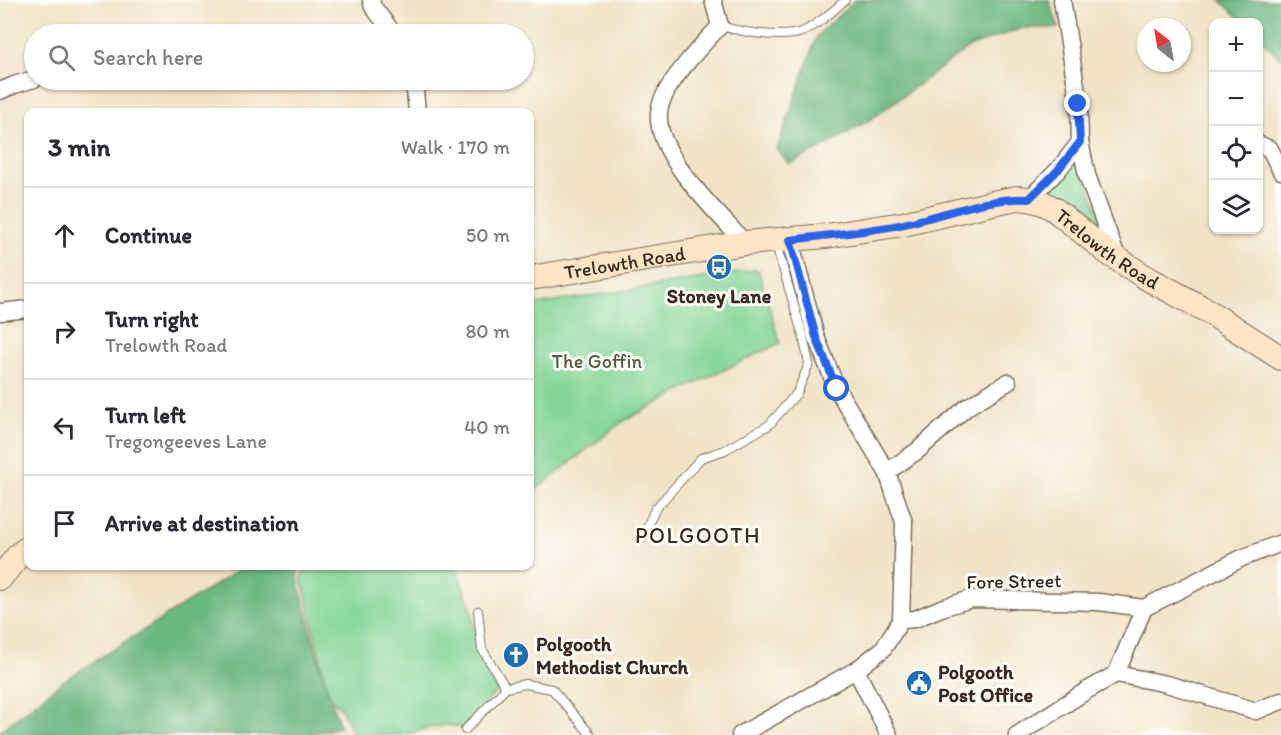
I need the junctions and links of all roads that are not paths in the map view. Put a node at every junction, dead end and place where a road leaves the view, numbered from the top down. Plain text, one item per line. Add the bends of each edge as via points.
1 (371, 0) edge
2 (713, 0) edge
3 (845, 0) edge
4 (1062, 0) edge
5 (386, 24) edge
6 (720, 27) junction
7 (24, 82) edge
8 (415, 90) edge
9 (0, 91) edge
10 (417, 108) edge
11 (1080, 142) junction
12 (1263, 146) edge
13 (1281, 171) edge
14 (1029, 199) junction
15 (782, 240) junction
16 (745, 243) junction
17 (1118, 260) junction
18 (534, 278) edge
19 (24, 309) edge
20 (0, 312) edge
21 (1281, 358) edge
22 (1008, 382) dead end
23 (887, 471) junction
24 (642, 538) dead end
25 (1281, 543) edge
26 (24, 551) edge
27 (0, 578) edge
28 (1144, 608) junction
29 (478, 611) dead end
30 (902, 620) junction
31 (856, 670) junction
32 (1116, 675) junction
33 (506, 688) junction
34 (1281, 701) edge
35 (465, 730) dead end
36 (591, 735) edge
37 (740, 735) edge
38 (888, 735) edge
39 (1017, 735) edge

1 - 5 street
2 - 6 street
3 - 6 lane via 800,33 761,34
4 - 11 street
6 - 16 street via 674,80 660,105 658,119 662,138 676,165
7 - 9 street
8 - 10 street
11 - 14 street
11 - 17 street via 1087,175
12 - 13 street via 1270,149
14 - 15 street, Trelowth Road via 1007,200 903,224
14 - 17 street, Trelowth Road via 1054,209
15 - 16 street, Trelowth Road
15 - 23 street via 837,389
15 - 24 lane via 808,364 797,393 769,425 725,450 701,458 655,509
16 - 18 street, Trelowth Road
17 - 21 street, Trelowth Road
19 - 20 street
22 - 23 street via 967,407 918,451
23 - 30 street via 904,522
25 - 28 street via 1242,558
26 - 27 street
28 - 30 street, Fore Street via 1099,602 971,599
28 - 32 street
29 - 33 lane via 482,648
30 - 31 street via 883,649
31 - 37 street
31 - 38 street
32 - 34 street via 1167,684 1256,711
32 - 39 street
33 - 35 lane
33 - 36 lane via 525,684 552,689

